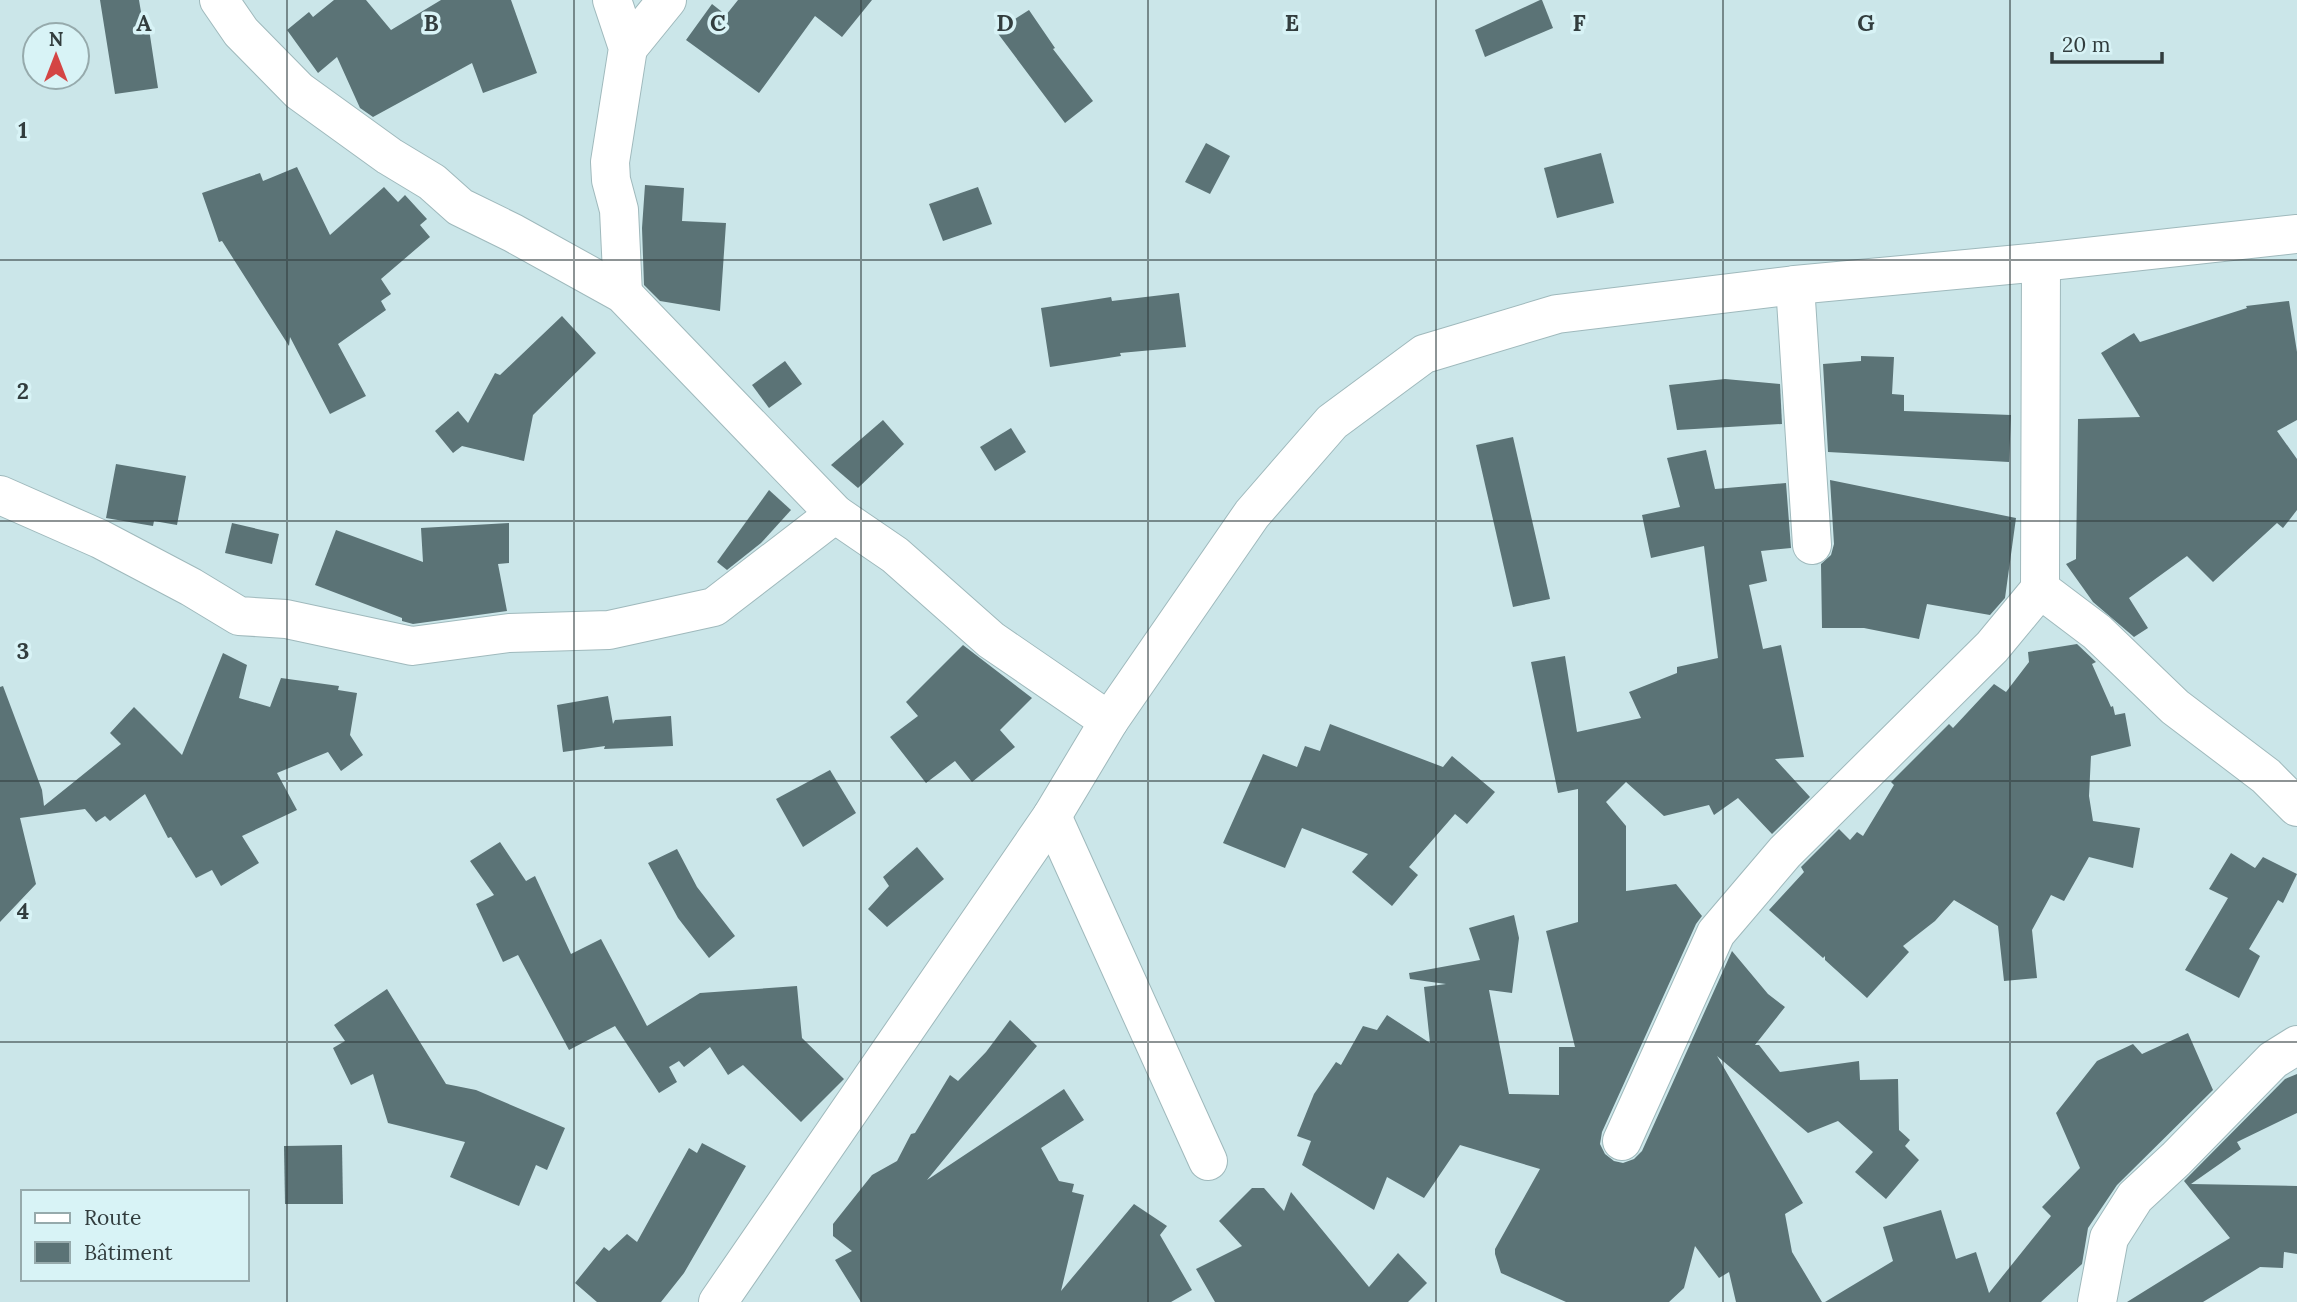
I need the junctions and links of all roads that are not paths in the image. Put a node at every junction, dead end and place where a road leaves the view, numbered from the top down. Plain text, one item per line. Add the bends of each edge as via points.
1 (219, 0) edge
2 (612, 0) edge
3 (667, 0) edge
4 (628, 48) junction
5 (2297, 234) edge
6 (2041, 262) junction
7 (1795, 285) junction
8 (623, 294) junction
9 (0, 495) edge
10 (835, 514) junction
11 (1812, 545) dead end
12 (2040, 589) junction
13 (1109, 721) junction
14 (2297, 807) edge
15 (1052, 816) junction
16 (2297, 1045) edge
17 (1622, 1141) dead end
18 (1208, 1161) dead end
19 (718, 1302) edge
20 (2096, 1302) edge

1 - 8 street via 241,32 299,91 432,182 460,207
2 - 4 street
3 - 4 street
4 - 8 street via 610,162
5 - 6 street
6 - 7 street
6 - 12 street
7 - 11 street
7 - 13 street via 1557,314 1424,354 1332,422 1252,514
8 - 10 street
9 - 10 street via 100,539 239,616 286,619 412,646 509,633 609,630 714,607
10 - 13 street via 895,555 991,640
12 - 14 street via 2097,632 2175,707 2266,776
12 - 17 street via 1992,647 1785,852 1716,933
13 - 15 street
15 - 18 street
15 - 19 street
16 - 20 street via 2273,1060 2135,1196 2109,1238

